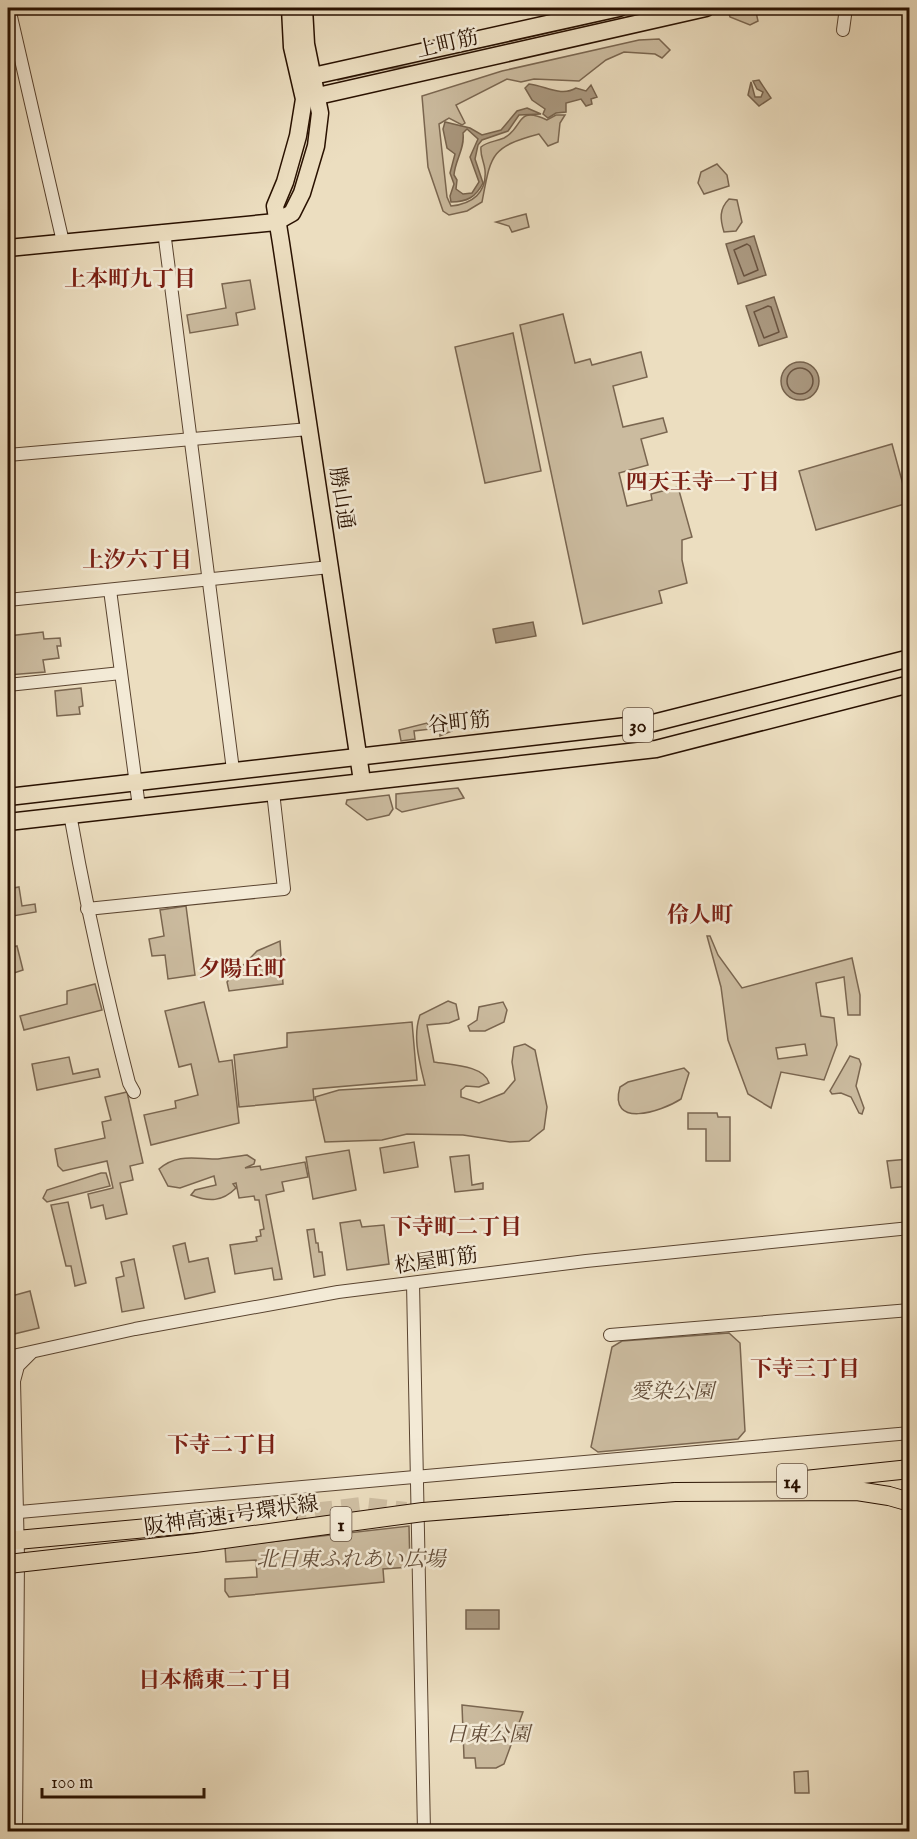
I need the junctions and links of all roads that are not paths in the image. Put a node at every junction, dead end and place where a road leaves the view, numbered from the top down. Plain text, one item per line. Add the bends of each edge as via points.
1 (9, 8) edge
2 (290, 8) edge
3 (304, 8) edge
4 (619, 8) edge
5 (706, 8) edge
6 (846, 8) edge
7 (684, 10) edge
8 (843, 30) dead end
9 (308, 78) junction
10 (311, 97) junction
11 (276, 222) junction
12 (164, 231) junction
13 (63, 242) junction
14 (8, 248) edge
15 (309, 429) junction
16 (192, 440) junction
17 (8, 455) edge
18 (330, 567) junction
19 (208, 581) junction
20 (110, 590) junction
21 (8, 600) edge
22 (909, 658) edge
23 (121, 673) junction
24 (909, 684) edge
25 (8, 685) edge
26 (359, 756) junction
27 (233, 770) junction
28 (136, 781) junction
29 (362, 781) junction
30 (273, 792) junction
31 (8, 797) edge
32 (139, 807) junction
33 (70, 814) junction
34 (8, 822) edge
35 (87, 909) junction
36 (134, 1092) dead end
37 (909, 1228) edge
38 (414, 1282) junction
39 (909, 1311) edge
40 (610, 1335) dead end
41 (32, 1352) junction
42 (8, 1357) edge
43 (11, 1378) edge
44 (909, 1433) edge
45 (909, 1469) edge
46 (417, 1477) junction
47 (675, 1492) junction
48 (909, 1502) edge
49 (12, 1512) edge
50 (288, 1515) tunnel mouth
51 (17, 1540) junction
52 (8, 1564) edge
53 (16, 1832) edge
54 (424, 1832) edge

1 - 13 street
2 - 9 main road via 292,47
3 - 9 main road
4 - 9 main road, 上町筋
5 - 7 main road, 上町筋
6 - 8 street
7 - 10 main road, 上町筋
9 - 10 main road
10 - 11 main road via 320,113 316,146 292,213
11 - 12 main road
11 - 15 main road, 勝山通
12 - 13 main road
12 - 16 street
13 - 14 main road
15 - 16 street
15 - 18 main road, 勝山通
16 - 17 street
16 - 19 street
18 - 19 street
18 - 26 main road, 勝山通
19 - 20 street
19 - 27 street
20 - 21 street
20 - 23 street
22 - 26 main road, 谷町筋 / 30 via 653,723
23 - 25 street
23 - 28 street
24 - 29 main road, 30 via 656,749
26 - 27 main road, 谷町筋 / 30
26 - 29 main road, 勝山通
27 - 28 main road, 谷町筋 / 30
28 - 31 main road, 谷町筋 / 30
28 - 32 street
29 - 30 main road, 30
30 - 32 main road, 30
30 - 35 street via 284,889
32 - 33 main road, 30
33 - 34 main road, 30
33 - 35 street
35 - 36 street via 111,1016
37 - 38 street, 松屋町筋
38 - 41 street, 松屋町筋 via 288,1299
38 - 46 street
39 - 40 street
41 - 42 street, 松屋町筋
41 - 43 street
43 - 49 street
44 - 46 street
45 - 47 highway, 14
46 - 49 street
46 - 54 street
47 - 48 highway, 1 via 857,1491
47 - 52 highway, 阪神高速1号環状線 / 1, bridge via 423,1512
49 - 51 street
50 - 51 highway
51 - 53 street

